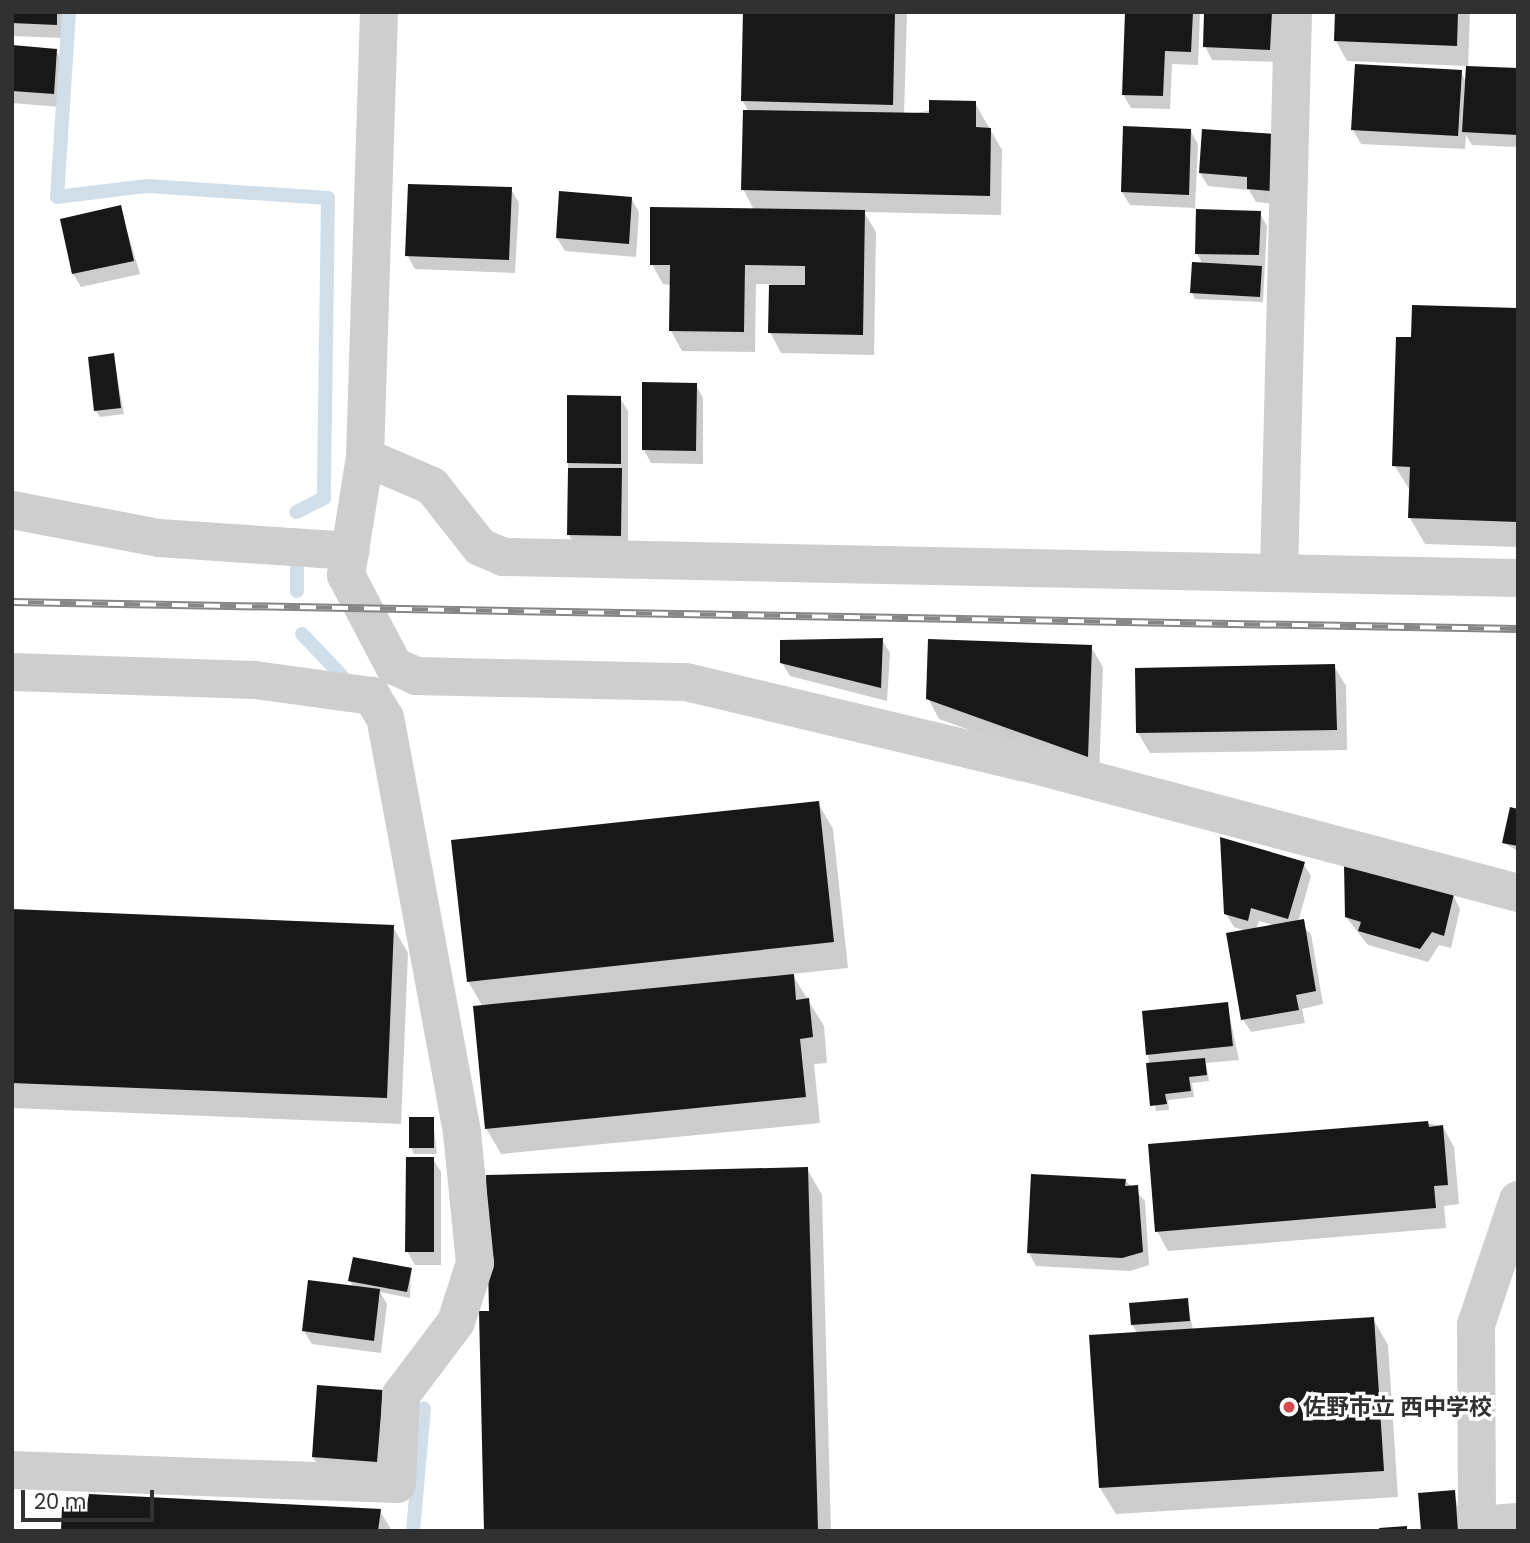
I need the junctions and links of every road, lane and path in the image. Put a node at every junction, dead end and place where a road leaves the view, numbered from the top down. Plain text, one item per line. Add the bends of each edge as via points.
1 (379, 12) edge
2 (1293, 12) edge
3 (365, 457) junction
4 (12, 510) edge
5 (351, 551) junction
6 (1279, 573) junction
7 (1518, 578) edge
8 (394, 666) junction
9 (12, 672) edge
10 (372, 696) junction
11 (1518, 893) edge
12 (1518, 1200) edge
13 (12, 1470) edge
14 (1518, 1522) edge

1 - 3 street
2 - 6 street
3 - 5 street
3 - 6 street via 432,486 480,547 503,557
4 - 5 street via 159,538
5 - 8 street via 346,575
6 - 7 street
8 - 10 street
8 - 11 street via 416,676 686,682 1023,762
9 - 10 street via 254,680
10 - 13 street via 385,718 462,1132 475,1263 456,1322 401,1395 397,1484
12 - 14 street via 1476,1325 1477,1525

